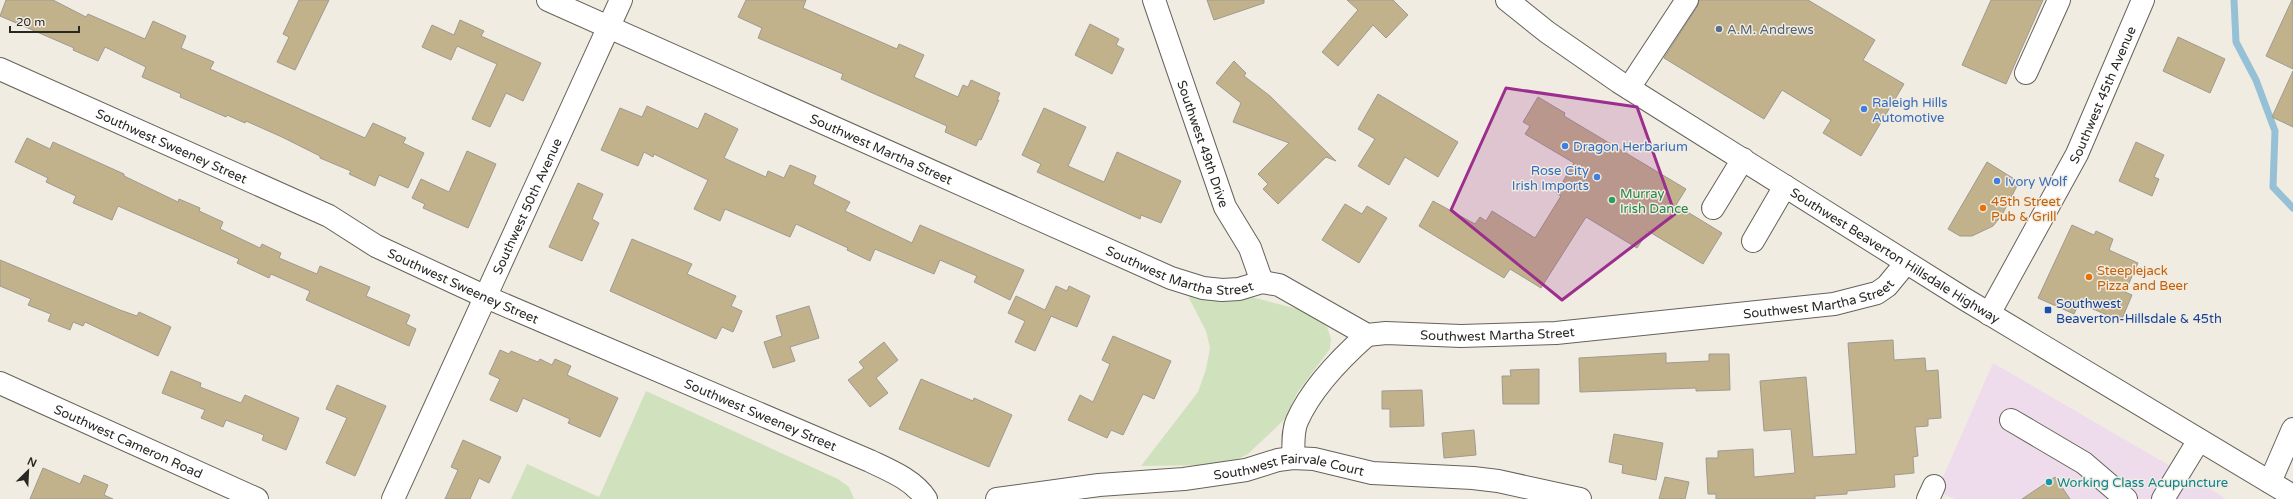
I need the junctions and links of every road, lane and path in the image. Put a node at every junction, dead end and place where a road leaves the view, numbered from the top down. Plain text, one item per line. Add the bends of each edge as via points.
1 (548, 0) edge
2 (621, 0) edge
3 (1154, 0) edge
4 (1507, 0) edge
5 (1687, 0) edge
6 (2059, 0) edge
7 (2141, 1) edge
8 (608, 28) junction
9 (0, 69) edge
10 (2026, 74) dead end
11 (1629, 88) junction
12 (1743, 159) junction
13 (1785, 186) junction
14 (1713, 208) dead end
15 (1753, 241) dead end
16 (1906, 262) junction
17 (1262, 282) junction
18 (486, 297) junction
19 (1989, 314) junction
20 (1367, 335) junction
21 (0, 383) edge
22 (2011, 420) dead end
23 (2293, 428) edge
24 (2199, 440) junction
25 (1293, 458) junction
26 (2270, 482) junction
27 (2293, 496) edge
28 (258, 499) edge
29 (393, 499) edge
30 (926, 499) edge
31 (997, 499) edge
32 (1580, 499) edge
33 (2126, 499) edge
34 (2163, 499) edge

1 - 8 street, Southwest Martha Street
2 - 8 street, Southwest 50th Avenue
3 - 17 street, Southwest 49th Drive via 1225,207 1250,248
4 - 11 street, Southwest Beaverton Hillsdale Highway via 1547,32
5 - 11 street
6 - 10 street
7 - 19 street, Southwest 45th Avenue via 2077,154
8 - 17 street, Southwest Martha Street via 1171,278 1204,288 1222,290 1239,289
8 - 18 street, Southwest 50th Avenue
9 - 18 street, Southwest Sweeney Street via 329,216 376,246
11 - 12 street, Southwest Beaverton Hillsdale Highway
12 - 13 street, Southwest Beaverton Hillsdale Highway
12 - 14 street
13 - 15 street
13 - 16 street, Southwest Beaverton Hillsdale Highway
16 - 19 street, Southwest Beaverton Hillsdale Highway
16 - 20 street, Southwest Martha Street via 1887,286 1877,293 1834,304 1556,332 1462,336 1386,333
17 - 20 street, Southwest Martha Street via 1279,285
18 - 29 street, Southwest 50th Avenue
18 - 30 street, Southwest Sweeney Street via 870,461 908,481 922,492
19 - 24 street, Southwest Beaverton Hillsdale Highway
20 - 25 street via 1330,372 1304,410 1294,433
21 - 28 street, Southwest Cameron Road
22 - 33 street via 2084,463
23 - 26 street
24 - 26 street, Southwest Beaverton Hillsdale Highway
24 - 34 street
25 - 31 street, Southwest Fairvale Court via 1246,470 1200,477 1099,485
25 - 32 street, Southwest Fairvale Court via 1314,459 1372,473 1498,481
26 - 27 street, Southwest Beaverton Hillsdale Highway

